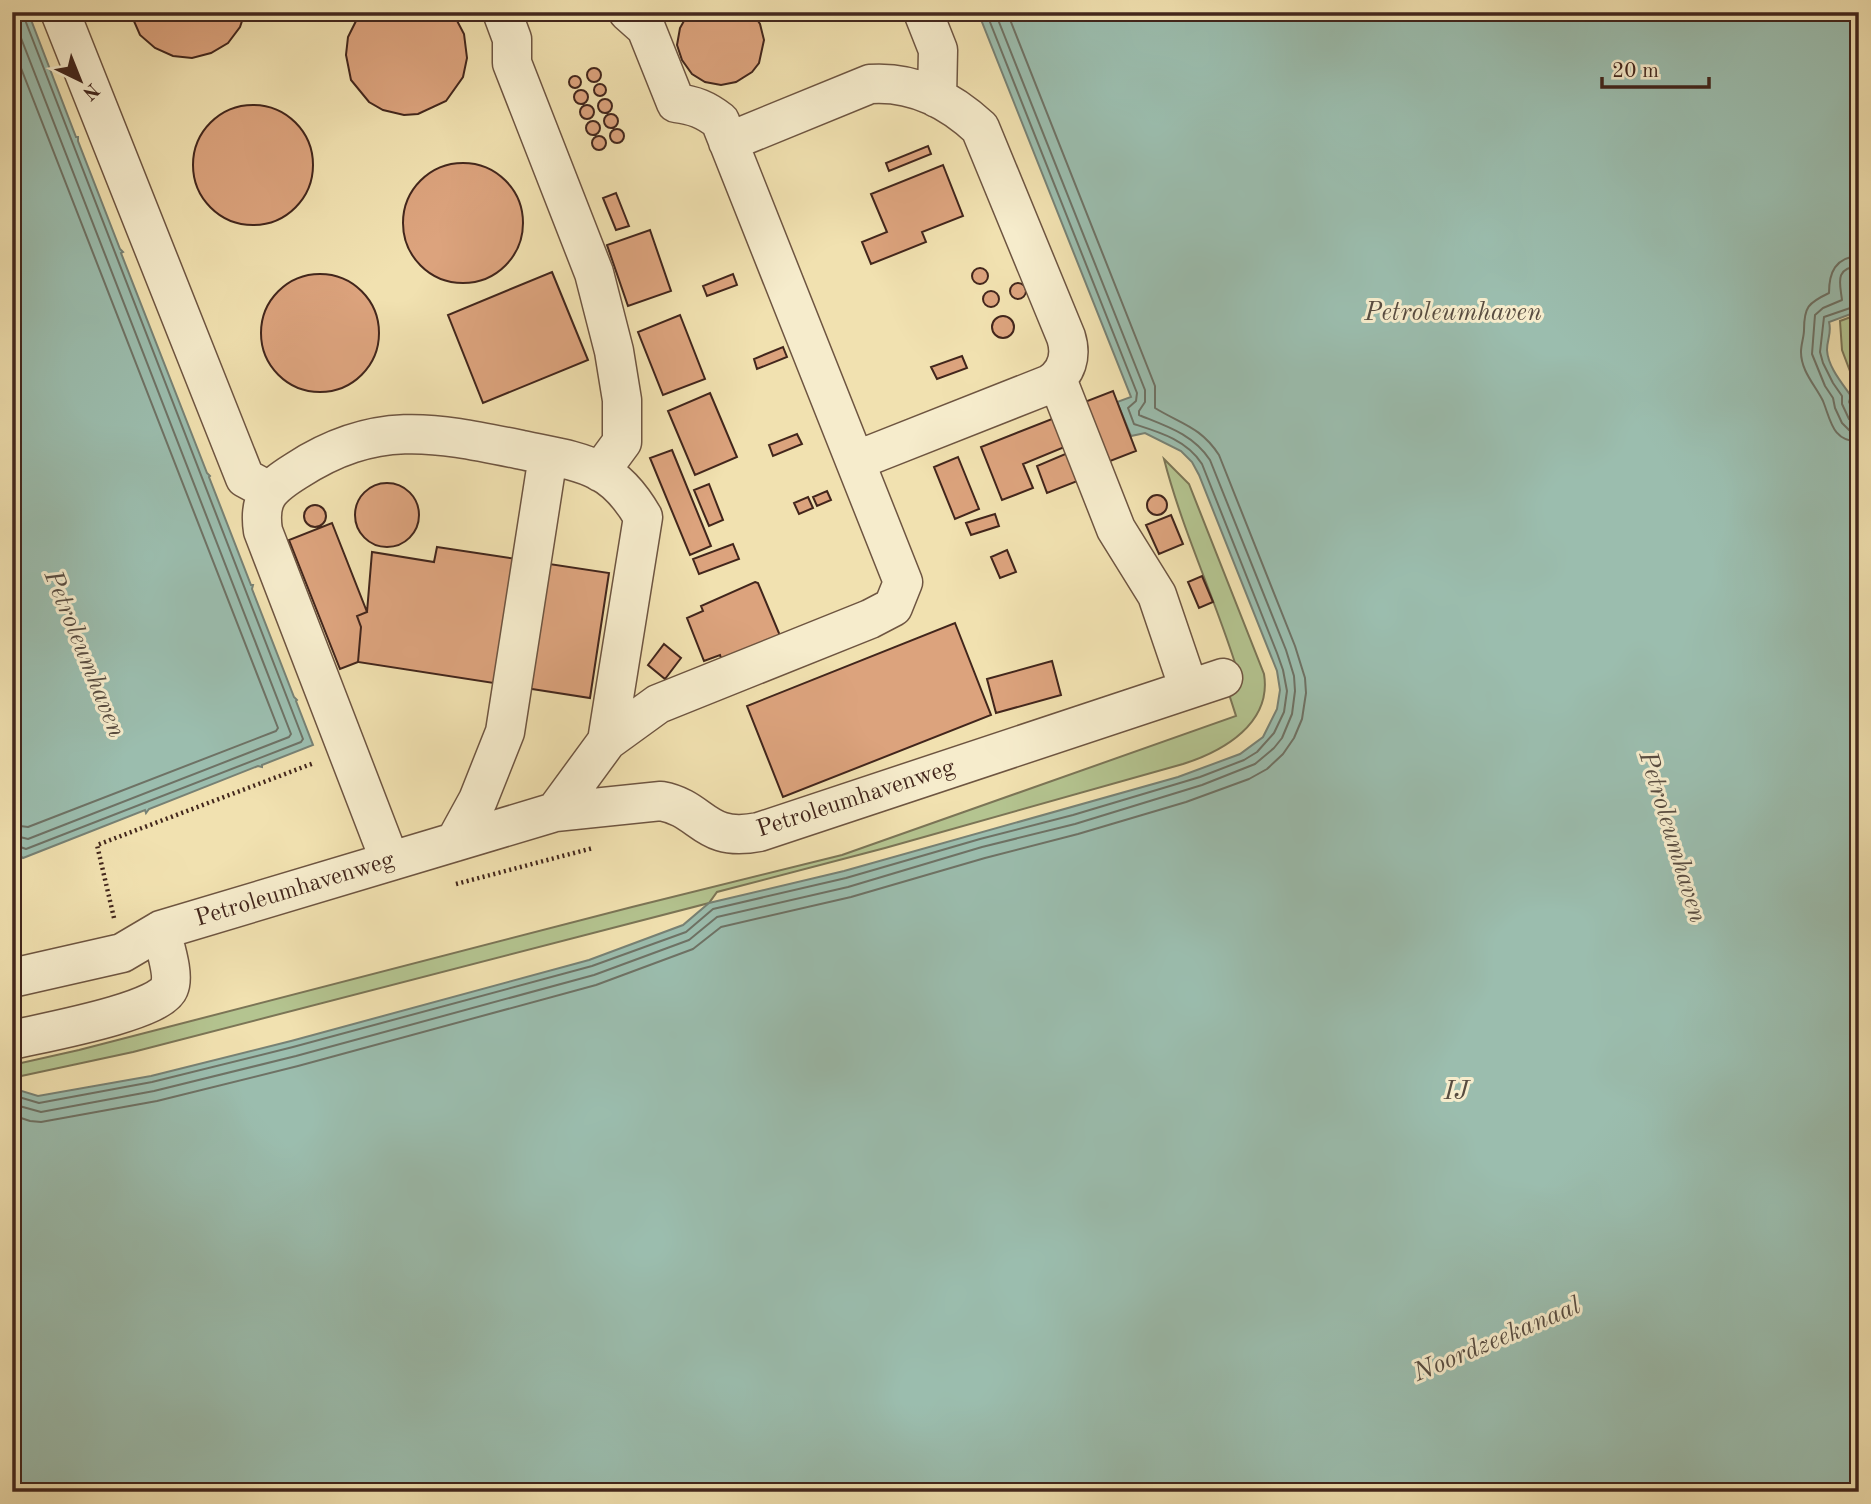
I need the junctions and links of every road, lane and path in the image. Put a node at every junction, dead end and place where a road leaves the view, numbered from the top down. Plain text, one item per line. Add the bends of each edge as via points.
1 (60, 12) edge
2 (502, 12) edge
3 (628, 12) edge
4 (923, 12) edge
5 (937, 98) junction
6 (728, 142) junction
7 (1057, 379) junction
8 (548, 456) junction
9 (855, 461) junction
10 (600, 471) junction
11 (269, 491) junction
12 (607, 741) junction
13 (555, 812) junction
14 (455, 842) junction
15 (390, 861) junction
16 (161, 930) junction
17 (12, 952) edge
18 (12, 978) edge
19 (12, 1040) edge

1 - 11 lane via 245,478
2 - 10 lane via 512,38 512,63 594,273 614,351 622,400 622,442
3 - 6 lane via 646,27 676,103 707,111 720,121
4 - 5 lane via 938,50
5 - 6 lane via 891,83 870,84
5 - 7 lane via 981,128 1066,338 1069,356
6 - 9 lane
7 - 9 lane
7 - 13 lane, Petroleumhavenweg via 1116,529 1157,595 1168,630 1206,684 759,832 726,834 687,810 660,801
8 - 10 lane
8 - 11 lane via 454,436 398,434 340,447
8 - 14 lane via 505,732 478,800
9 - 12 lane via 903,582 892,607 658,704
10 - 12 lane via 618,484 643,517
11 - 15 lane via 263,502 263,531
12 - 13 lane
13 - 14 lane, Petroleumhavenweg
14 - 15 lane, Petroleumhavenweg
15 - 16 lane, Petroleumhavenweg
16 - 17 lane, Petroleumhavenweg via 116,929
16 - 18 lane, Petroleumhavenweg via 122,953
16 - 19 lane, Petroleumhavenweg via 171,975 163,998 141,1009

